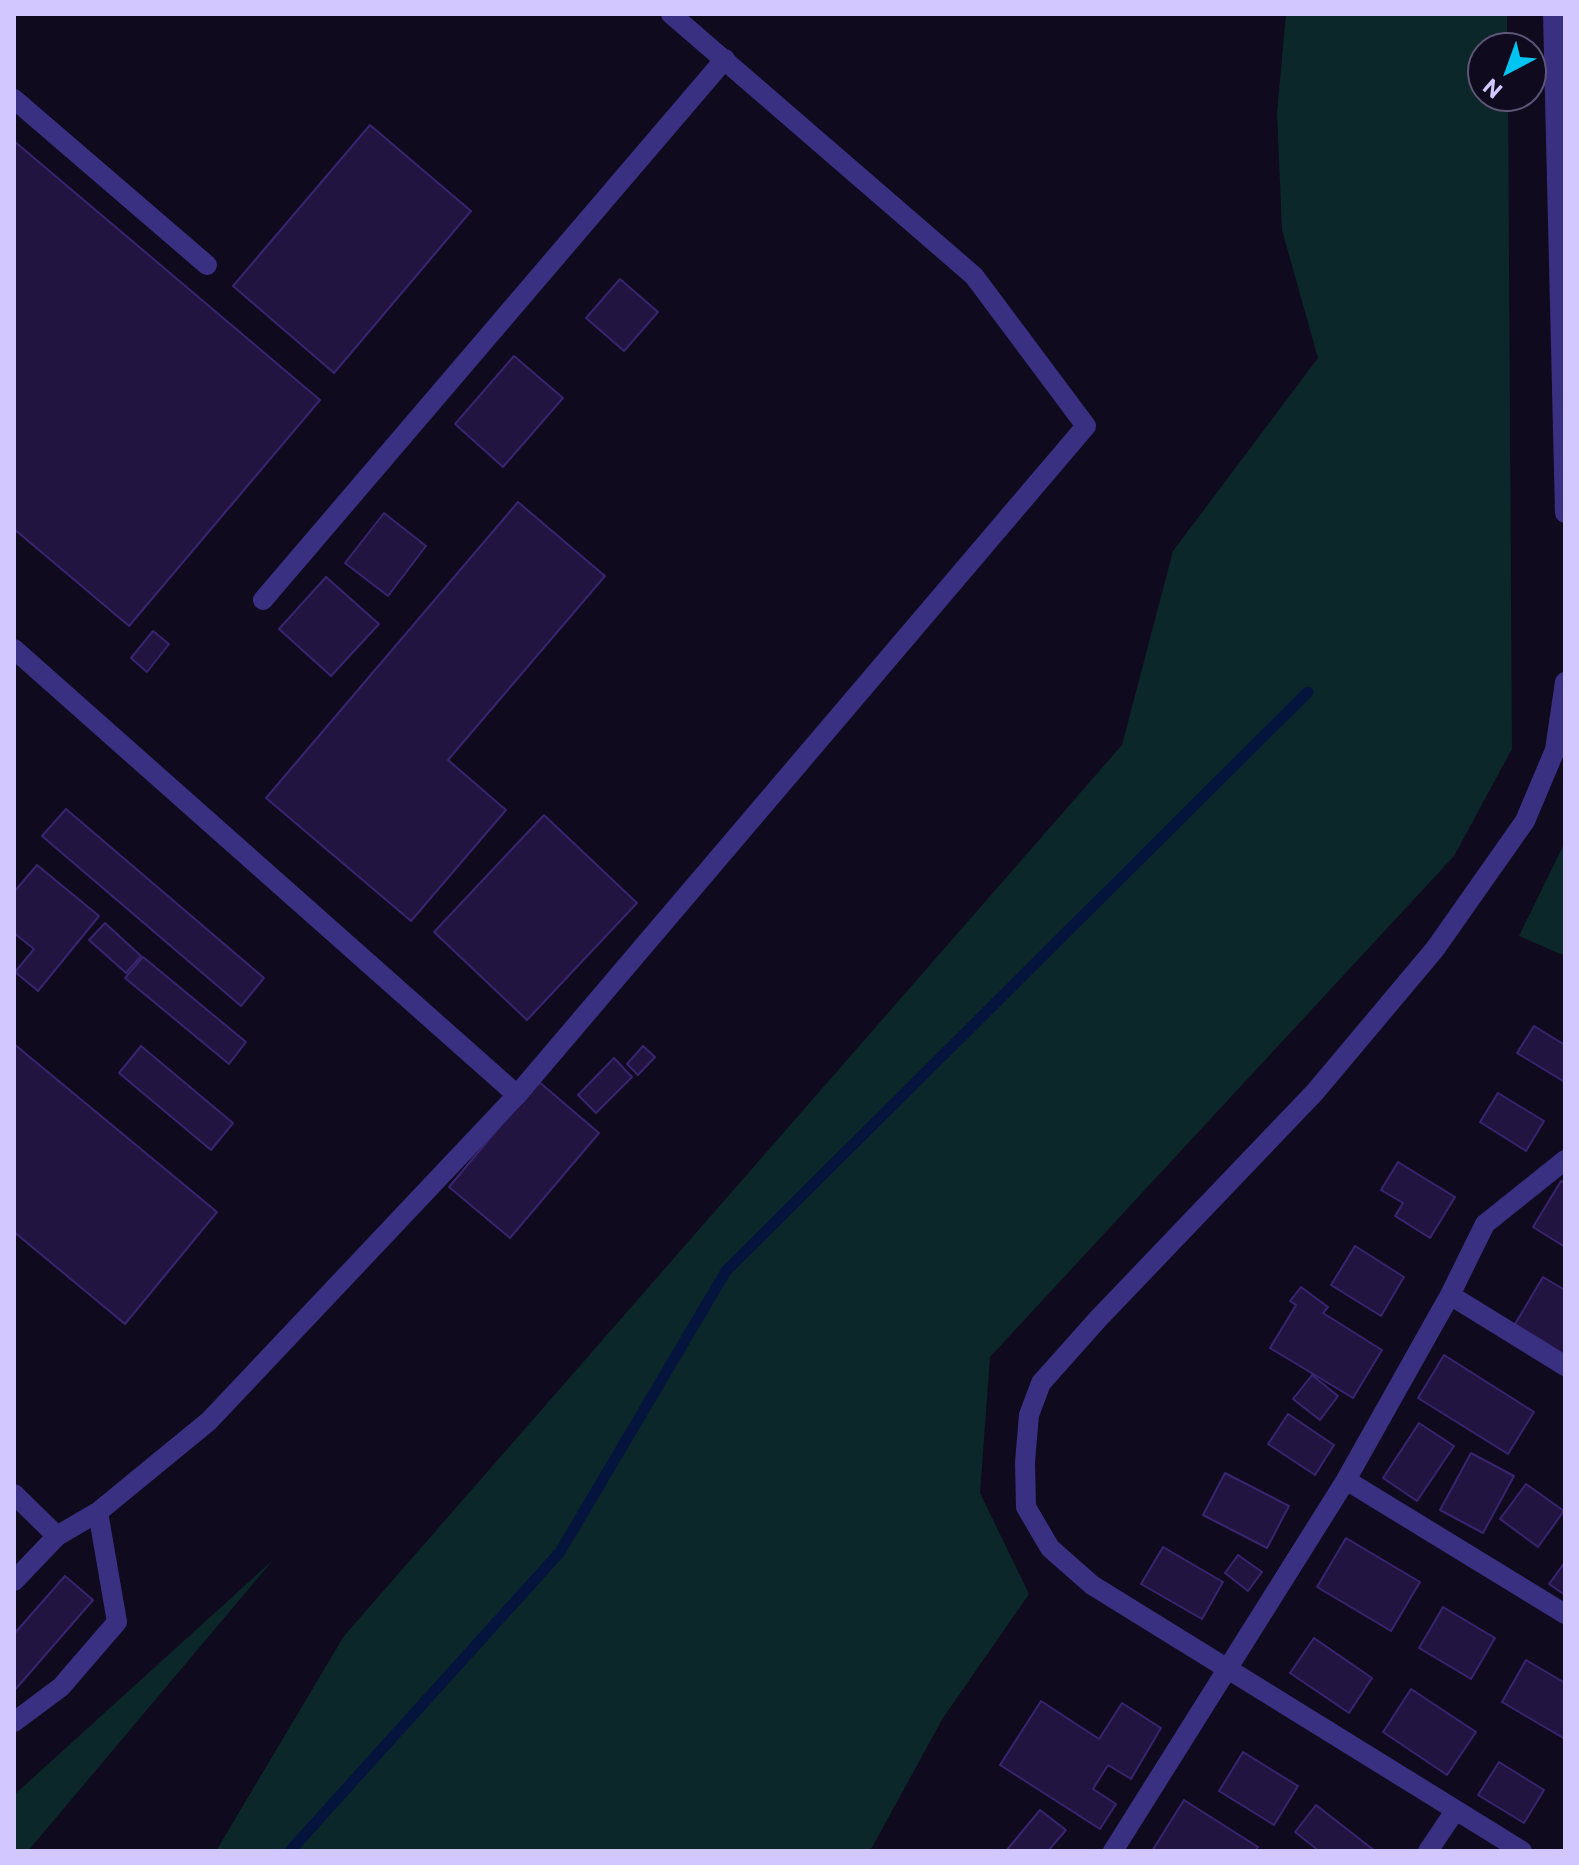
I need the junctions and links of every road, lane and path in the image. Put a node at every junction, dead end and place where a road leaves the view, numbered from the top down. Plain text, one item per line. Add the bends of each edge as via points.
1 (671, 14) edge
2 (1553, 14) edge
3 (725, 59) junction
4 (14, 99) edge
5 (207, 265) dead end
6 (1565, 513) edge
7 (263, 600) dead end
8 (15, 652) edge
9 (1565, 682) edge
10 (517, 1095) junction
11 (1565, 1160) edge
12 (1450, 1295) junction
13 (1565, 1366) edge
14 (1346, 1480) junction
15 (14, 1494) edge
16 (98, 1512) junction
17 (57, 1536) junction
18 (14, 1581) edge
19 (1565, 1614) edge
20 (1227, 1669) junction
21 (14, 1722) edge
22 (1455, 1811) junction
23 (1113, 1851) edge
24 (1428, 1851) edge
25 (1522, 1851) edge

1 - 3 street
2 - 6 street
3 - 7 street
3 - 10 street via 974,276 1086,426
4 - 5 street
8 - 10 street
9 - 20 street via 1555,750 1525,821 1435,949 1315,1092 1041,1383 1029,1415 1026,1507 1050,1548 1092,1585
10 - 16 street via 209,1421
11 - 12 street via 1485,1224
12 - 13 street
12 - 14 street
14 - 19 street
14 - 20 street
15 - 17 street
16 - 17 street
16 - 21 street via 117,1622 61,1687
17 - 18 street
20 - 22 street
20 - 23 street
22 - 24 street
22 - 25 street

